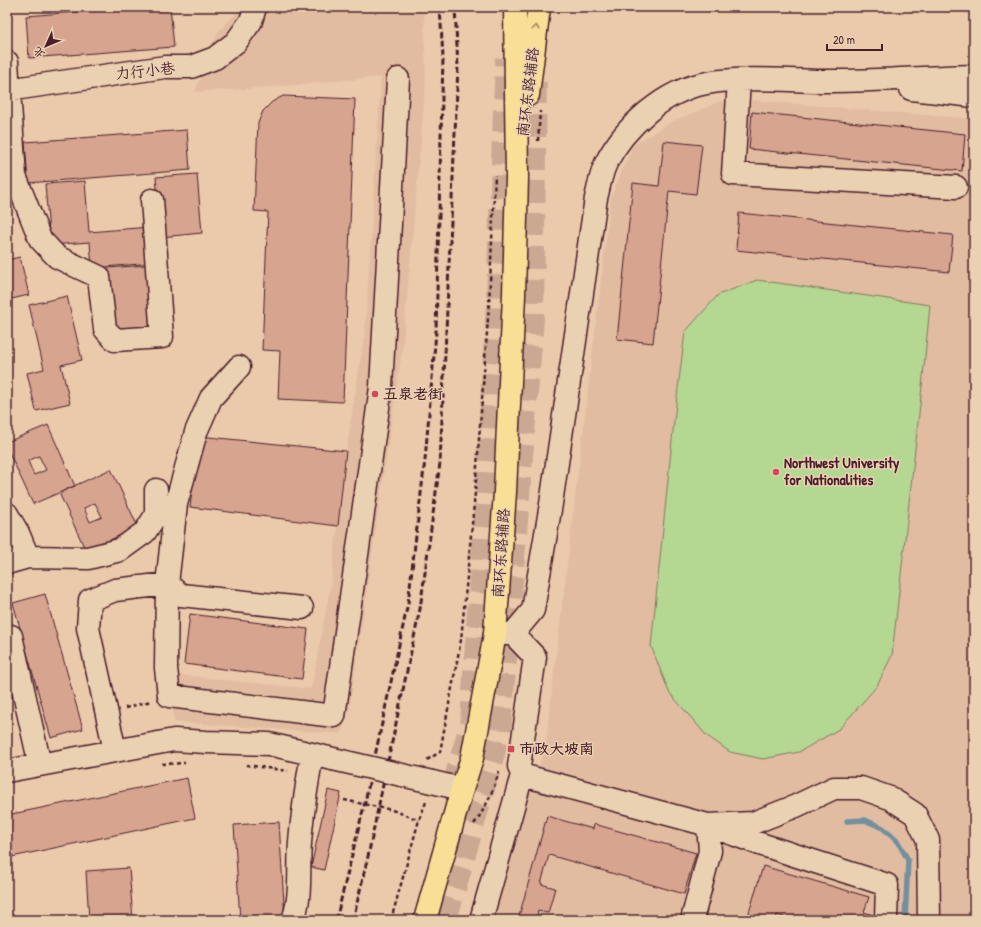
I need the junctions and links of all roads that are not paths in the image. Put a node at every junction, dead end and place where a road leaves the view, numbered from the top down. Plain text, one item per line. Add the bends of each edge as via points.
1 (255, 7) edge
2 (515, 7) edge
3 (539, 7) edge
4 (7, 62) edge
5 (974, 76) edge
6 (398, 79) dead end
7 (739, 80) junction
8 (833, 81) junction
9 (8, 90) edge
10 (974, 96) edge
11 (517, 178) junction
12 (956, 187) dead end
13 (152, 200) dead end
14 (239, 367) dead end
15 (156, 490) dead end
16 (7, 514) edge
17 (28, 557) junction
18 (7, 563) edge
19 (167, 584) junction
20 (302, 608) dead end
21 (504, 634) junction
22 (11, 636) dead end
23 (115, 751) junction
24 (38, 756) dead end
25 (310, 764) junction
26 (7, 771) edge
27 (522, 775) junction
28 (462, 789) junction
29 (708, 825) junction
30 (293, 920) edge
31 (425, 920) edge
32 (481, 920) edge
33 (692, 920) edge
34 (886, 920) edge
35 (929, 920) edge

1 - 9 street, 力行小巷 via 251,21 236,42 216,58 191,67 165,67
2 - 11 main road, 南环东路辅路
11 -> 3 main road, 南环东路辅路
4 - 9 street
5 - 8 street
6 - 19 street via 381,387 334,716 169,696 166,668
7 - 8 street
7 - 12 street via 734,174
7 - 21 street via 706,83 671,96 635,122 621,138 606,164 596,198 533,610
8 - 10 street
9 - 13 street via 15,176 40,239 57,257 99,277 105,329 115,340 162,337
11 - 21 main road, 南环东路辅路 via 506,468
14 - 19 street via 211,398 196,432 176,504
15 - 17 street via 156,515 145,532 120,550 88,558
16 - 17 street
17 - 18 street
19 - 20 street via 181,595
19 - 23 street via 115,590 90,600 88,628
21 - 27 street via 535,657 519,766
21 - 28 main road, 南环东路辅路
22 - 24 street
23 - 25 street via 174,740 269,744
23 - 26 street
25 - 28 street, bridge via 333,759 429,791
25 - 30 street via 300,843 298,908
27 - 29 street
27 - 32 street
28 - 31 main road, 南环东路辅路
29 - 33 street via 710,852
29 - 34 street via 887,885
29 - 35 street via 753,823 834,788 861,788 890,798 915,814 928,840

